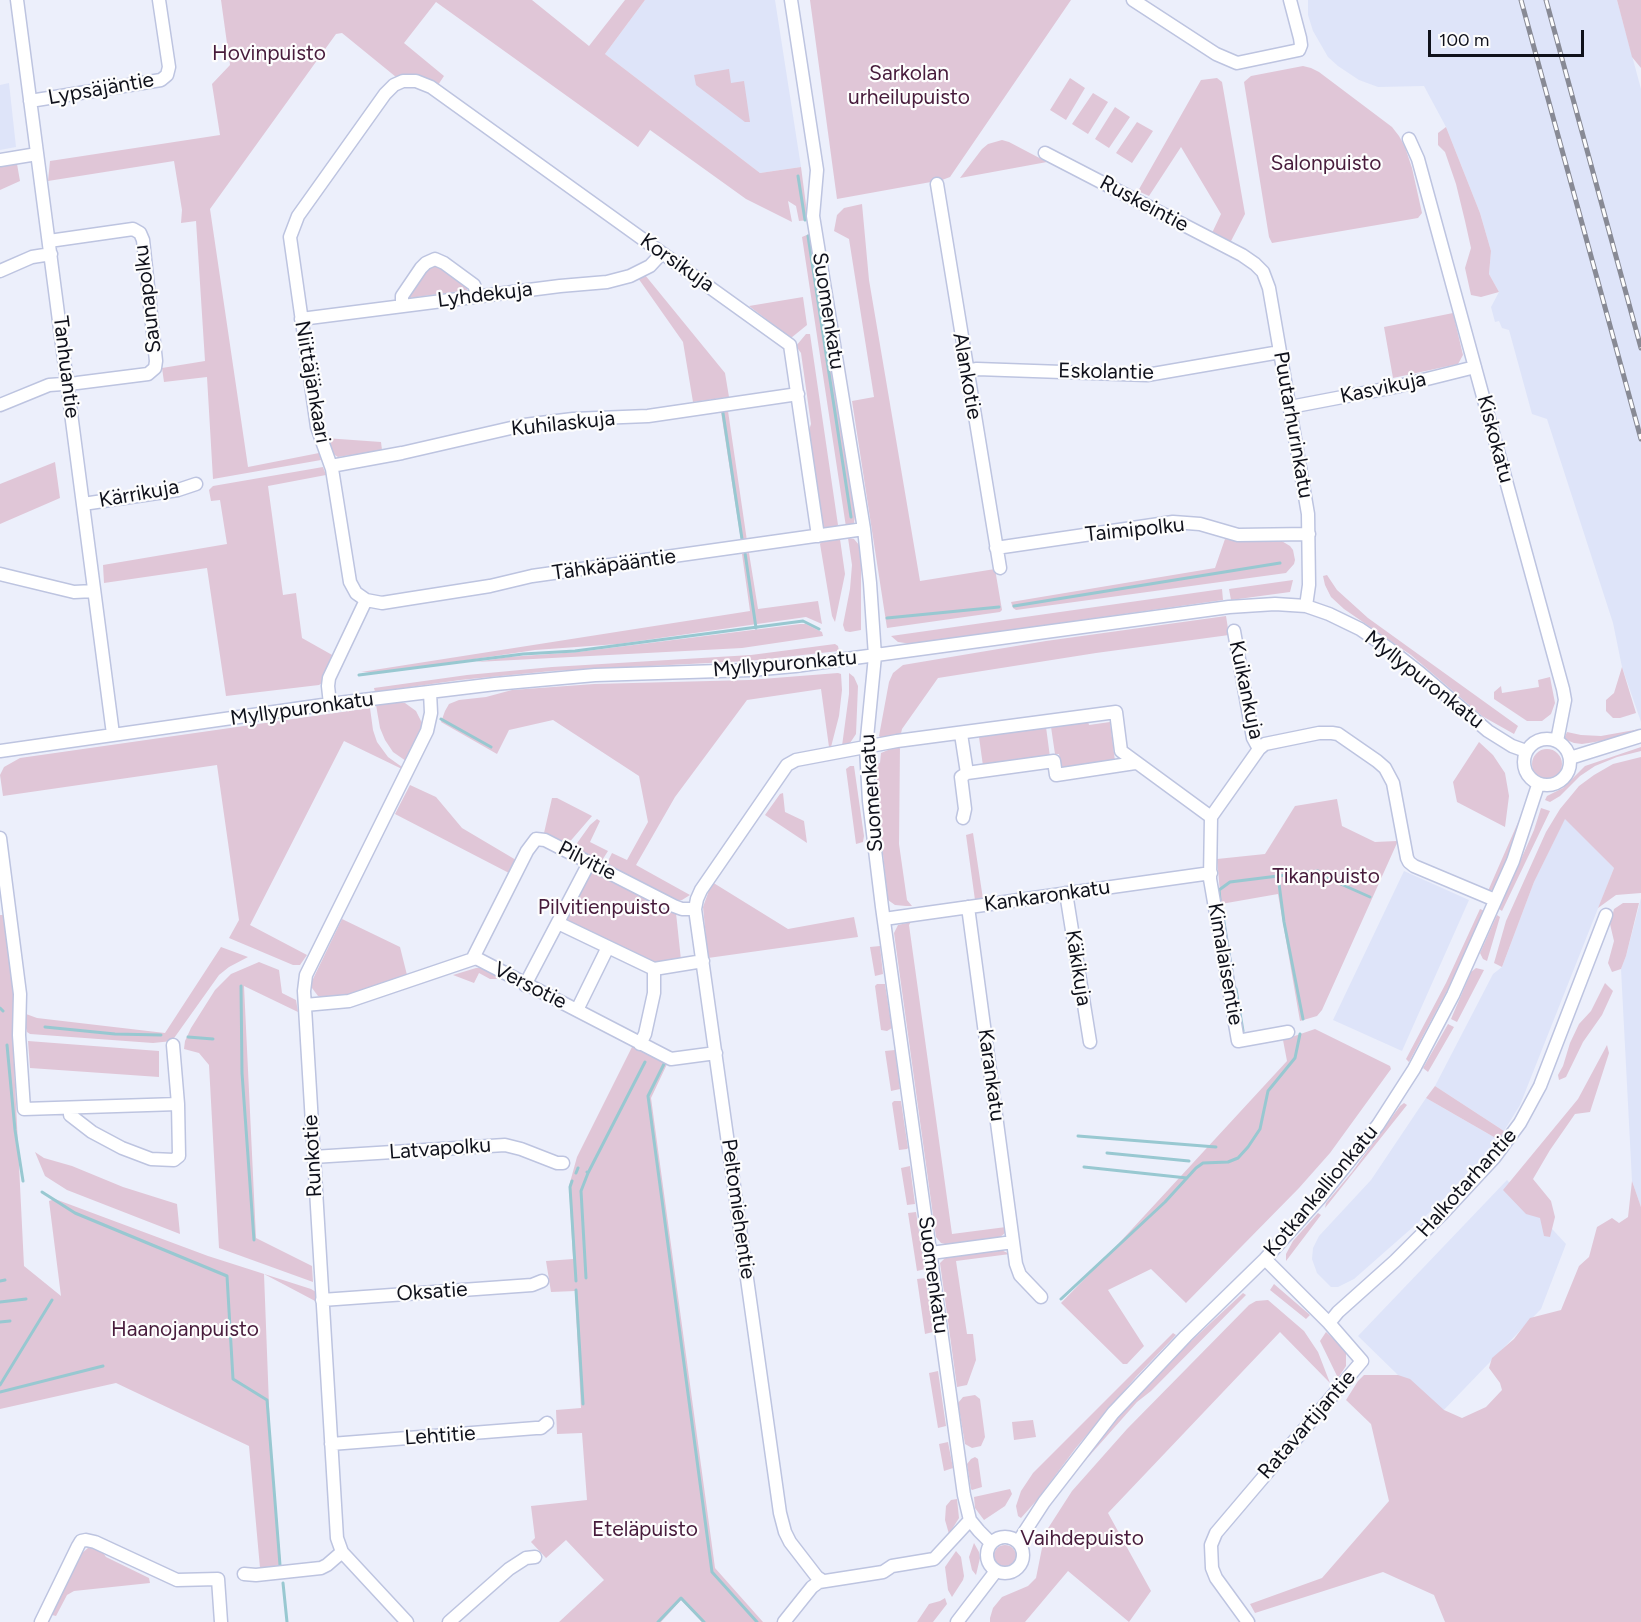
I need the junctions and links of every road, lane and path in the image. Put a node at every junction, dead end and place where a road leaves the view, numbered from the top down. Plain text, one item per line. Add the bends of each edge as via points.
1 (17, 0) edge
2 (159, 0) edge
3 (791, 0) edge
4 (1133, 0) edge
5 (1290, 0) edge
6 (403, 81) joint
7 (30, 101) junction
8 (1409, 139) dead end
9 (1046, 153) dead end
10 (37, 154) junction
11 (0, 160) edge
12 (937, 184) dead end
13 (49, 241) junction
14 (662, 253) junction
15 (51, 254) junction
16 (1242, 255) joint
17 (0, 271) edge
18 (478, 296) junction
19 (402, 306) junction
20 (301, 319) junction
21 (1280, 352) junction
22 (1475, 367) junction
23 (966, 370) junction
24 (68, 384) junction
25 (798, 394) junction
26 (0, 405) edge
27 (1290, 407) junction
28 (331, 466) junction
29 (196, 484) dead end
30 (83, 504) junction
31 (864, 529) junction
32 (1309, 534) junction
33 (818, 536) junction
34 (996, 548) junction
35 (1000, 568) dead end
36 (0, 574) edge
37 (94, 591) junction
38 (366, 600) junction
39 (1306, 606) junction
40 (1234, 631) dead end
41 (875, 656) junction
42 (430, 692) junction
43 (330, 704) junction
44 (113, 734) junction
45 (961, 734) junction
46 (1641, 736) edge
47 (1557, 741) junction
48 (866, 748) junction
49 (1259, 749) junction
50 (0, 751) edge
51 (1526, 751) junction
52 (1570, 758) junction
53 (1135, 763) junction
54 (967, 773) junction
55 (1538, 784) junction
56 (963, 818) dead end
57 (1211, 818) junction
58 (0, 838) edge
59 (589, 863) junction
60 (1211, 873) junction
61 (1066, 893) junction
62 (1495, 900) junction
63 (968, 907) junction
64 (695, 909) junction
65 (1606, 915) dead end
66 (884, 919) junction
67 (558, 923) junction
68 (608, 947) junction
69 (473, 958) junction
70 (702, 961) junction
71 (654, 969) junction
72 (525, 984) junction
73 (304, 1005) junction
74 (577, 1010) junction
75 (1288, 1032) dead end
76 (1090, 1042) dead end
77 (640, 1044) junction
78 (173, 1045) dead end
79 (716, 1053) junction
80 (178, 1104) junction
81 (70, 1108) junction
82 (313, 1157) junction
83 (563, 1163) dead end
84 (1013, 1242) junction
85 (931, 1253) junction
86 (1265, 1259) junction
87 (542, 1281) dead end
88 (1041, 1297) dead end
89 (322, 1300) junction
90 (1329, 1323) junction
91 (547, 1423) dead end
92 (331, 1444) junction
93 (970, 1520) junction
94 (1018, 1542) junction
95 (991, 1543) junction
96 (342, 1552) junction
97 (535, 1557) dead end
98 (996, 1571) junction
99 (244, 1574) dead end
100 (823, 1581) junction
101 (41, 1622) edge
102 (221, 1622) edge
103 (407, 1622) edge
104 (449, 1622) edge
105 (784, 1622) edge
106 (957, 1622) edge
107 (1248, 1622) edge

1 - 7 street, Tanhuantie
2 - 7 street, Lypsäjäntie via 170,67 161,80
3 - 31 street, Suomenkatu via 816,160 815,226
4 - 5 street via 1216,54 1237,63 1299,50 1300,38
6 - 14 street, Korsikuja via 431,87
6 - 20 street, Niittäjänkaari via 385,94 295,221 290,242
7 - 10 street, Tanhuantie
8 - 22 street, Kiskokatu via 1418,159
9 - 16 street, Ruskeintie
10 - 11 street
10 - 13 street, Tanhuantie
12 - 23 street, Alankotie
13 - 15 street, Tanhuantie
13 - 24 street, Saunapolku via 133,229 143,240 155,369 148,374
14 - 18 street, Lyhdekuja via 650,266 622,279
14 - 25 street, Korsikuja via 790,345
15 - 17 street via 32,257
15 - 24 street, Tanhuantie
16 - 21 street, Puutarhurinkatu via 1267,280
18 - 19 street, Lyhdekuja
18 - 19 street via 474,285 435,260 421,268 404,292
19 - 20 street, Lyhdekuja
20 - 28 street, Niittäjänkaari via 317,427
21 - 23 street, Eskolantie via 1147,375
21 - 27 street, Puutarhurinkatu
22 - 27 street, Kasvikuja
22 - 47 street, Kiskokatu via 1563,689 1565,700
23 - 34 street, Alankotie
24 - 26 street via 39,387
24 - 30 street, Tanhuantie
25 - 28 street, Kuhilaskuja via 648,416 524,425
25 - 33 street, Korsikuja
27 - 32 street, Puutarhurinkatu
28 - 38 street, Niittäjänkaari via 348,576 354,590
29 - 30 street, Kärrikuja
30 - 37 street, Tanhuantie
31 - 33 street, Tähkäpääntie
31 - 41 street, Suomenkatu
32 - 34 street, Taimipolku via 1238,535 1200,524 1173,522
32 - 39 street, Puutarhurinkatu
33 - 38 street, Tähkäpääntie via 532,576 382,603
34 - 35 street, Alankotie
36 - 37 street via 74,592
37 - 44 street, Tanhuantie
38 - 43 street via 329,678
39 - 41 street, Myllypuronkatu via 1229,607
39 - 51 street, Myllypuronkatu via 1344,621 1388,648 1488,731
40 - 49 street, Kuikankuja via 1253,738
41 - 42 street, Myllypuronkatu via 751,670 547,678
41 - 48 street, Suomenkatu
42 - 43 street, Myllypuronkatu
42 - 73 street, Runkotie via 427,731 306,975
43 - 44 street, Myllypuronkatu
44 - 50 street, Myllypuronkatu
45 - 48 street
45 - 53 street via 1116,712 1121,751
45 - 54 street
46 - 52 street
47 - 51 street via 1536,741
47 - 52 street
48 - 64 street via 787,765 701,890
48 - 66 street, Suomenkatu
49 - 57 street
49 - 62 street via 1270,742 1338,734 1385,768 1393,783 1409,862
51 - 55 street via 1526,774
52 - 55 street via 1564,778 1552,785
53 - 54 street via 1056,775 1054,761
53 - 57 street
54 - 56 street via 961,777
55 - 62 street, Kotkankallionkatu via 1525,830
57 - 60 street
58 - 81 street via 20,994 24,1109
59 - 64 street, Pilvitie via 674,906
59 - 67 street
59 - 69 street, Pilvitie via 545,840 532,842
60 - 61 street, Kankaronkatu
60 - 75 street, Kimalaisentie via 1238,1041
61 - 63 street, Kankaronkatu
61 - 76 street, Käkikuja
62 - 86 street, Kotkankallionkatu via 1453,995 1408,1079 1352,1159
63 - 66 street, Kankaronkatu
63 - 84 street, Karankatu
64 - 70 street, Peltomiehentie
65 - 90 street, Halkotarhantie via 1540,1086 1520,1123 1444,1212
66 - 85 street, Suomenkatu
67 - 68 street
67 - 72 street
68 - 71 street
68 - 74 street
69 - 72 street, Versotie
69 - 73 street, Versotie via 349,1001
70 - 71 street
70 - 79 street, Peltomiehentie
71 - 77 street via 654,993
72 - 74 street, Versotie
73 - 82 street, Runkotie
74 - 77 street, Versotie
77 - 79 street, Versotie via 671,1059
78 - 80 street
79 - 100 street, Peltomiehentie via 782,1524 790,1542
80 - 81 street
80 - 81 street via 179,1156 174,1160 152,1159 122,1148 92,1132 70,1115
82 - 83 street, Latvapolku via 505,1145
82 - 89 street, Runkotie
84 - 85 street
84 - 88 street, Karankatu via 1020,1275
85 - 93 street, Suomenkatu
86 - 90 street, Ratavartijantie
86 - 94 street, Kotkankallionkatu via 1137,1385 1044,1502
87 - 89 street, Oksatie via 532,1285
89 - 92 street, Runkotie
90 - 107 street, Ratavartijantie via 1362,1361 1241,1501 1215,1533 1211,1545 1216,1578
91 - 92 street, Lehtitie via 541,1428
92 - 96 street, Runkotie
93 - 95 street, Suomenkatu
93 - 100 street via 934,1559
94 - 95 street via 1005,1536
94 - 98 street via 1024,1554 1019,1567 1007,1574
95 - 98 street via 987,1559
96 - 99 street via 321,1568
96 - 103 street
97 - 104 street via 509,1569
98 - 106 street
100 - 105 street via 812,1587
101 - 102 street via 83,1540 177,1580 218,1579

